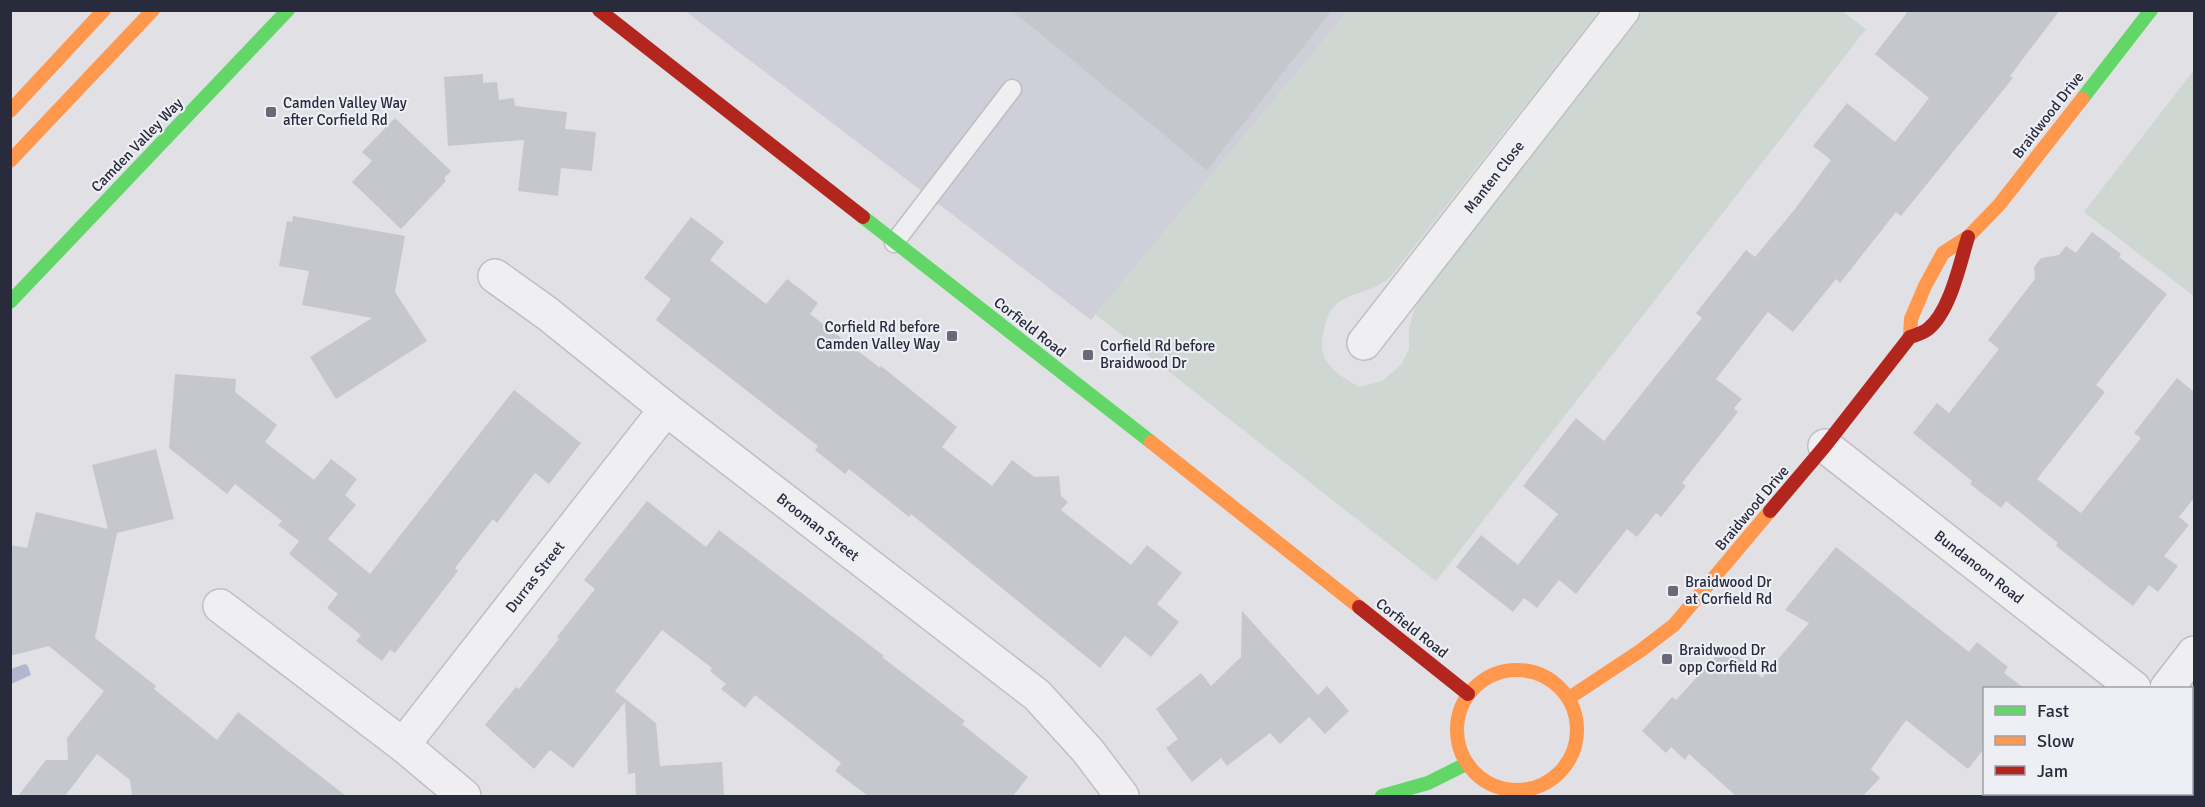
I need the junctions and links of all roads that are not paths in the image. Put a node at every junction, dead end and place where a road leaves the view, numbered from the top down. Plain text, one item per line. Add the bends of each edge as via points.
1 (104, 10) edge
2 (153, 10) edge
3 (288, 10) edge
4 (598, 10) edge
5 (1623, 10) edge
6 (2151, 10) edge
7 (1012, 88) dead end
8 (10, 111) edge
9 (10, 161) edge
10 (1968, 237) junction
11 (894, 243) junction
12 (495, 276) dead end
13 (10, 302) edge
14 (1910, 338) junction
15 (1364, 343) dead end
16 (666, 409) junction
17 (1825, 446) junction
18 (220, 606) dead end
19 (2194, 653) edge
20 (2133, 687) edge
21 (2168, 687) edge
22 (1468, 694) junction
23 (1569, 699) junction
24 (403, 745) junction
25 (1466, 764) junction
26 (464, 796) edge
27 (1122, 796) edge
28 (1382, 796) edge

1 - 8 street
2 - 9 street
3 - 13 street, Camden Valley Way
4 - 11 street, Corfield Road
5 - 15 street, Manten Close
6 - 10 street, Braidwood Drive via 1999,205
7 - 11 lane
10 - 14 street, Braidwood Drive via 1940,315 1930,328
10 - 14 street, Braidwood Drive via 1943,253 1911,319
11 - 22 street, Corfield Road
12 - 16 street, Brooman Street
14 - 17 street, Braidwood Drive
16 - 24 street, Durras Street
16 - 27 street, Brooman Street via 1037,695
17 - 20 street, Bundanoon Road
17 - 23 street, Braidwood Drive via 1674,626
18 - 24 street
19 - 21 street
22 - 23 street via 1483,680 1500,672 1520,670 1539,674 1556,684
22 - 25 street via 1457,728
23 - 25 street via 1576,718 1577,739 1570,759 1557,775 1540,786 1520,791 1499,788 1480,779
24 - 26 street
25 - 28 street via 1428,783

